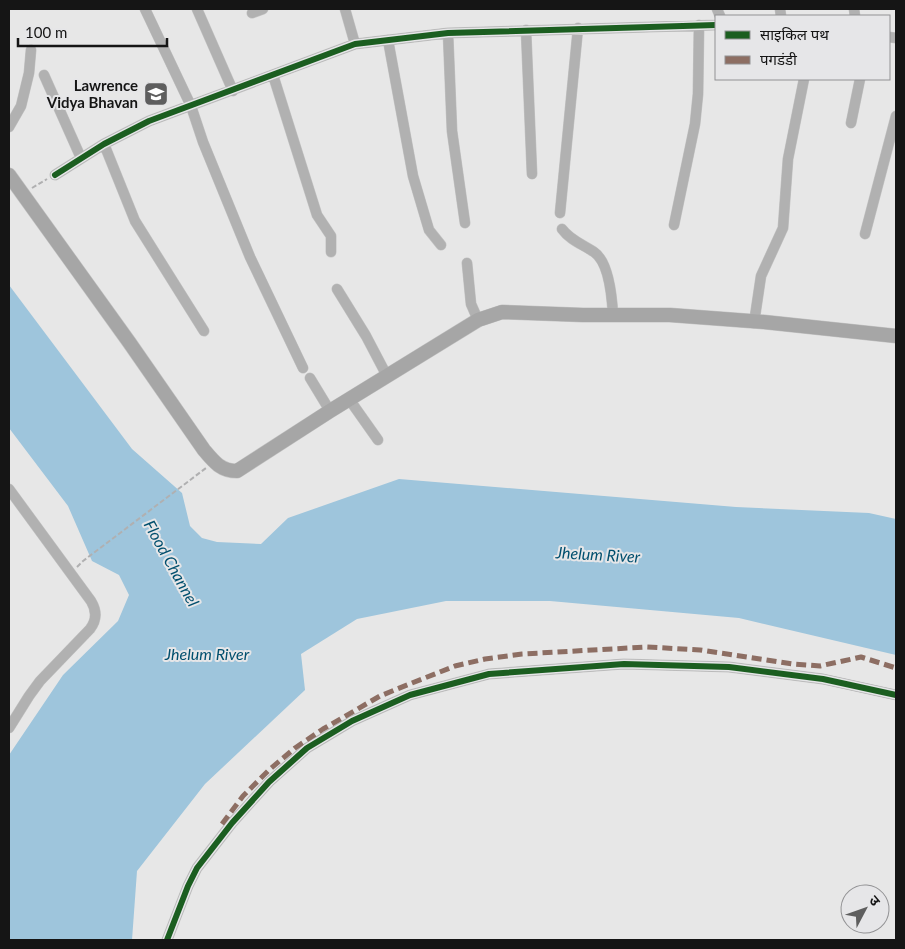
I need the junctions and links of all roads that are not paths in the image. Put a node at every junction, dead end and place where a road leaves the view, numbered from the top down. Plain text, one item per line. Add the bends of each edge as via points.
1 (145, 9) edge
2 (197, 9) edge
3 (263, 9) edge
4 (345, 9) edge
5 (252, 13) dead end
6 (715, 25) edge
7 (699, 26) junction
8 (578, 28) junction
9 (526, 30) junction
10 (448, 33) junction
11 (388, 40) junction
12 (355, 44) junction
13 (31, 50) dead end
14 (44, 75) dead end
15 (273, 75) junction
16 (804, 80) edge
17 (860, 80) edge
18 (233, 91) junction
19 (191, 106) junction
20 (896, 116) edge
21 (851, 123) dead end
22 (9, 127) edge
23 (104, 144) junction
24 (81, 158) junction
25 (532, 174) dead end
26 (9, 175) edge
27 (55, 175) road end
28 (560, 213) dead end
29 (465, 223) dead end
30 (674, 225) dead end
31 (562, 229) dead end
32 (866, 234) dead end
33 (441, 245) dead end
34 (331, 252) dead end
35 (467, 263) dead end
36 (337, 289) dead end
37 (613, 314) junction
38 (478, 320) junction
39 (754, 323) junction
40 (204, 331) dead end
41 (896, 336) edge
42 (303, 368) dead end
43 (387, 376) junction
44 (310, 378) dead end
45 (349, 399) junction
46 (330, 411) junction
47 (378, 440) dead end
48 (9, 489) edge
49 (896, 695) edge
50 (9, 728) edge
51 (167, 940) edge

1 - 19 street
2 - 18 street
3 - 5 street
4 - 12 street
6 - 7 street
7 - 8 street
7 - 30 street via 695,124
8 - 9 street
8 - 28 street
9 - 10 street
9 - 25 street
10 - 11 street
10 - 29 street via 452,131
11 - 12 street
11 - 33 street via 413,176 429,230
12 - 15 street
13 - 22 street via 21,106
14 - 24 street
15 - 18 street
15 - 34 street via 317,215 330,236
16 - 39 street via 788,159 783,228 761,276
17 - 21 street
18 - 19 street
19 - 23 street via 149,121
19 - 42 street via 250,257
20 - 32 street
23 - 24 street
23 - 40 street via 135,221
24 - 27 street
26 - 46 main road via 204,450 226,471 237,471
31 - 37 street via 602,260 612,295
35 - 38 street via 471,304
36 - 43 street
37 - 38 main road via 502,312
37 - 39 main road via 670,315
38 - 43 main road
39 - 41 main road
43 - 45 main road
44 - 46 street
45 - 46 main road
45 - 47 street
48 - 50 street via 92,601 96,614 90,629 40,681
49 - 51 street via 823,679 729,667 624,664 489,674 410,695 352,721 308,748 269,782 197,868

